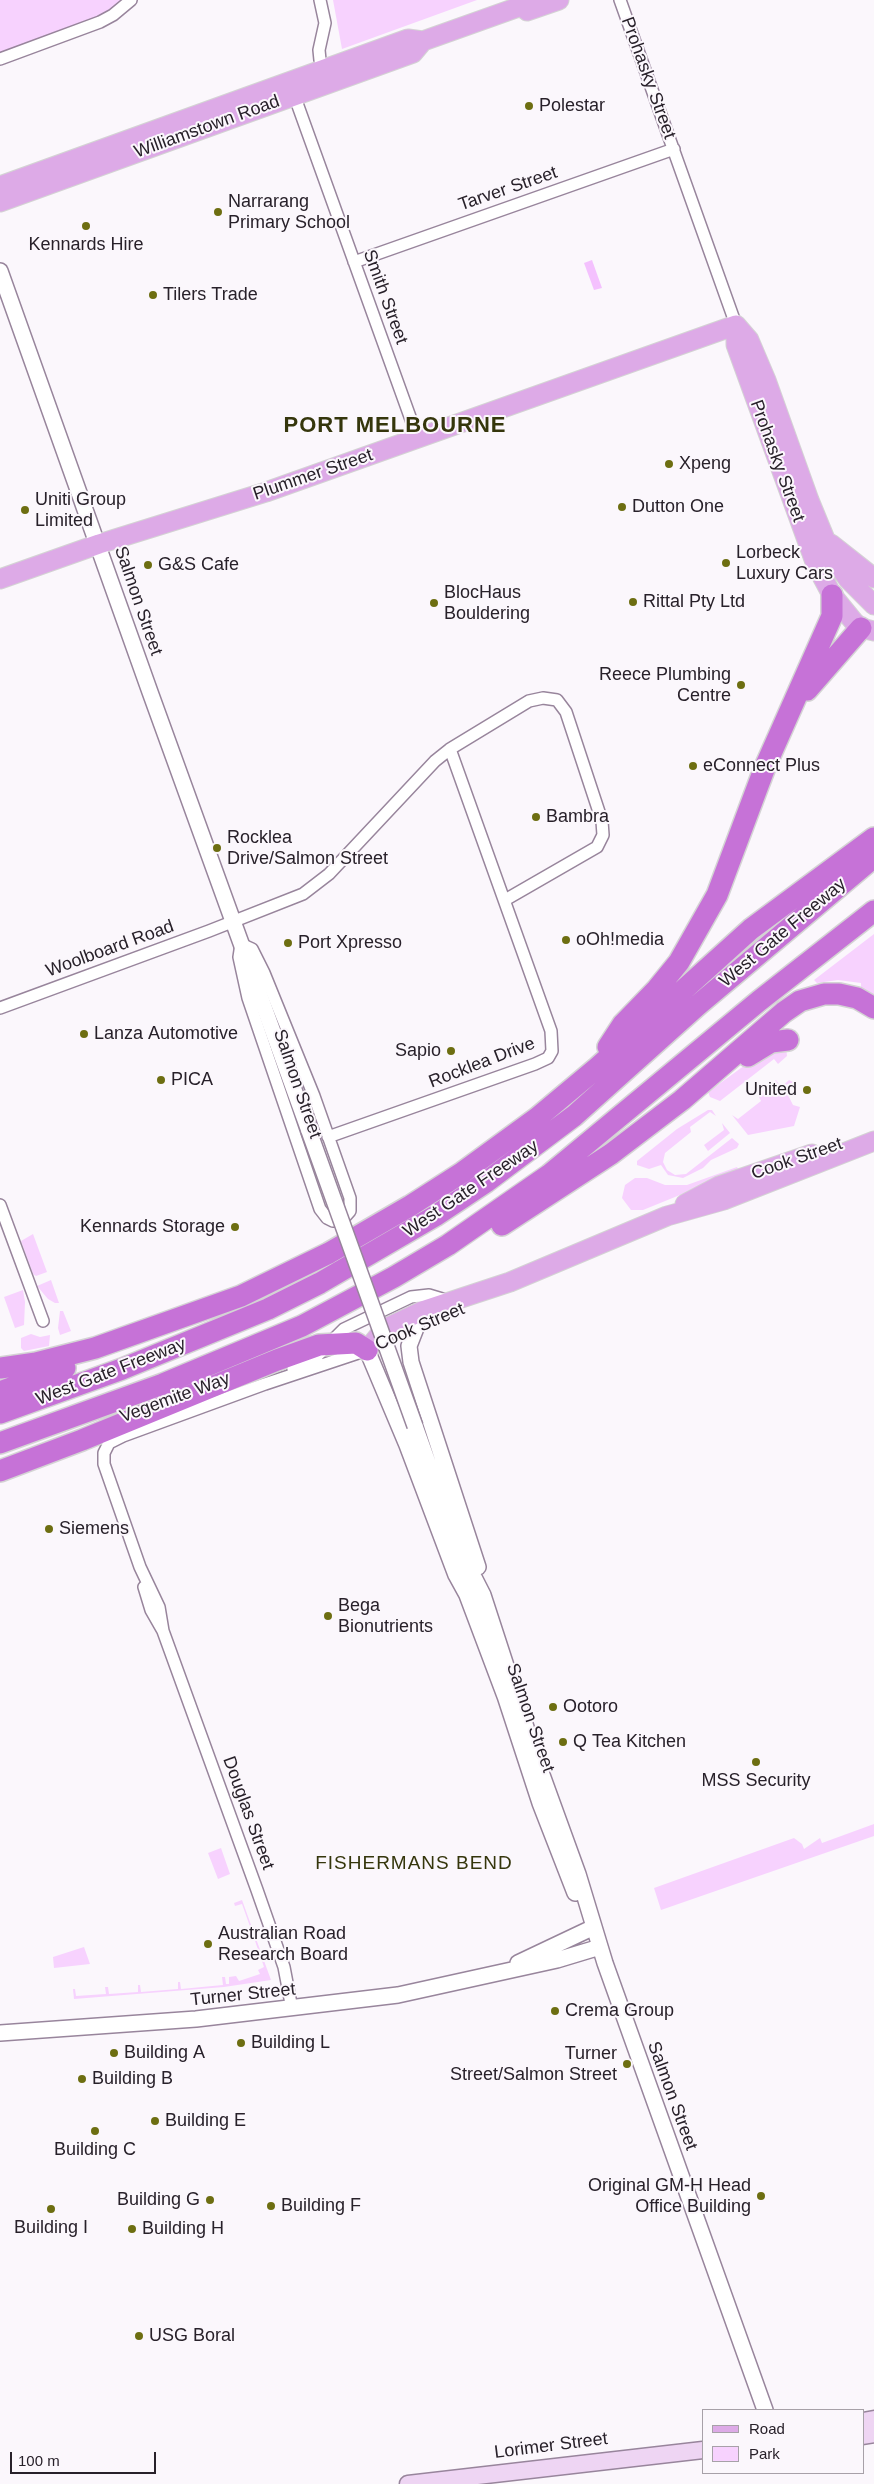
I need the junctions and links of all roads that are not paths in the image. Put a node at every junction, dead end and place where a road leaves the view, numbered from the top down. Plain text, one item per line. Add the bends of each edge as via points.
1 (131, 0) edge
2 (320, 0) edge
3 (538, 0) edge
4 (559, 0) edge
5 (620, 0) edge
6 (516, 2) edge
7 (415, 44) junction
8 (0, 59) edge
9 (320, 60) dead end
10 (292, 89) junction
11 (674, 149) junction
12 (0, 186) edge
13 (0, 202) edge
14 (354, 262) junction
15 (0, 271) edge
16 (736, 325) junction
17 (418, 439) junction
18 (823, 536) junction
19 (98, 544) junction
20 (874, 578) edge
21 (0, 579) edge
22 (832, 594) junction
23 (874, 605) edge
24 (870, 626) edge
25 (786, 723) junction
26 (450, 749) junction
27 (874, 838) edge
28 (874, 857) edge
29 (505, 900) junction
30 (874, 911) edge
31 (232, 922) junction
32 (241, 944) junction
33 (0, 1008) edge
34 (874, 1008) edge
35 (788, 1040) dead end
36 (598, 1067) junction
37 (682, 1100) junction
38 (874, 1130) edge
39 (328, 1137) junction
40 (874, 1141) edge
41 (722, 1193) junction
42 (0, 1204) edge
43 (394, 1277) junction
44 (510, 1282) junction
45 (241, 1296) junction
46 (454, 1300) junction
47 (374, 1314) joint
48 (42, 1321) dead end
49 (302, 1326) junction
50 (416, 1328) junction
51 (328, 1344) junction
52 (367, 1350) junction
53 (0, 1368) edge
54 (414, 1372) junction
55 (265, 1384) junction
56 (382, 1387) junction
57 (0, 1392) edge
58 (0, 1413) edge
59 (0, 1443) edge
60 (104, 1453) joint
61 (0, 1465) edge
62 (0, 1471) edge
63 (458, 1546) junction
64 (483, 1595) junction
65 (467, 1596) junction
66 (539, 1782) junction
67 (592, 1927) junction
68 (599, 1947) junction
69 (487, 1975) junction
70 (292, 2009) junction
71 (0, 2033) edge
72 (765, 2409) edge
73 (701, 2448) edge
74 (408, 2484) edge

1 - 8 street via 100,22
2 - 9 street via 325,23
3 - 6 main road
4 - 7 main road, Williamstown Road
5 - 11 street, Prohasky Street
6 - 7 main road
7 - 10 main road, Williamstown Road
10 - 12 main road, Williamstown Road
10 - 13 main road, Williamstown Road
10 - 14 street, Smith Street
11 - 14 street, Tarver Street
11 - 16 street, Prohasky Street
14 - 17 street, Smith Street
15 - 19 street, Salmon Street
16 - 17 main road, Plummer Street
16 - 18 main road, Prohasky Street via 749,340 766,380
16 - 22 main road, Prohasky Street via 736,345 768,437 809,549
17 - 19 main road, Plummer Street via 266,492
18 - 20 main road
18 - 23 main road, Prohasky Street via 840,569
19 - 21 main road, Plummer Street
19 - 31 street, Salmon Street
22 - 24 main road, Prohasky Street
22 - 25 highway via 832,616
24 - 25 highway via 818,675
25 - 36 highway via 765,767 722,884 697,934 669,975 623,1024
26 - 29 street, Rocklea Drive
26 - 29 street via 530,701 543,698 557,700 566,712 602,821 603,835 597,847
26 - 31 street via 322,881 291,899
27 - 36 highway via 751,929
28 - 58 highway, West Gate Freeway via 698,1005 574,1116 435,1216 328,1279 268,1309 130,1366
29 - 39 street, Rocklea Drive via 551,1031 552,1051 548,1058
30 - 43 highway, West Gate Freeway via 549,1174 448,1245
31 - 32 street, Salmon Street
31 - 33 street, Woolboard Road
32 - 39 street, Salmon Street via 252,949 264,973
32 - 39 street, Salmon Street via 239,957 248,998 295,1137 322,1212 327,1218 337,1221 347,1215 351,1203
32 - 63 street, Salmon Street, bridge
34 - 37 highway via 857,998 839,994 824,994 800,1001
35 - 37 highway via 766,1044 707,1087
36 - 45 highway via 494,1150 389,1219
37 - 43 highway via 611,1154 486,1235
38 - 41 main road, Cook Street
40 - 41 main road, Cook Street
41 - 44 main road, Cook Street
42 - 48 street
43 - 49 highway, West Gate Freeway
44 - 46 main road, Cook Street
44 - 50 main road, Cook Street via 480,1301
45 - 53 highway via 95,1348 36,1363
45 - 57 highway via 176,1325
46 - 47 street, Cook Street via 419,1294
46 - 52 main road, Cook Street via 393,1324 378,1335
47 - 51 street, Vegemite Way via 344,1329
49 - 59 highway, West Gate Freeway via 163,1384
49 - 61 highway via 243,1362 66,1440
50 - 52 main road, Cook Street
50 - 54 street, Salmon Street via 409,1346
51 - 52 highway via 356,1343
51 - 55 street, Vegemite Way via 312,1360
51 - 62 highway via 276,1360
52 - 55 street, Vegemite Way
52 - 56 street, Salmon Street
54 - 56 street via 392,1374
54 - 64 street, Salmon Street via 481,1578
55 - 60 street, Vegemite Way via 117,1438 109,1443
56 - 65 street, Salmon Street
60 - 70 street, Douglas Street via 146,1595 163,1631 284,1967
63 - 64 street, Salmon Street
63 - 65 street, Salmon Street
64 - 66 street, Salmon Street
65 - 66 street, Salmon Street
66 - 67 street, Salmon Street
67 - 68 street, Salmon Street
67 - 69 street, Turner Street
68 - 69 street, Turner Street
68 - 72 street, Salmon Street
69 - 70 street, Turner Street via 414,1993
70 - 71 street, Turner Street
73 - 74 main road, Lorimer Street

